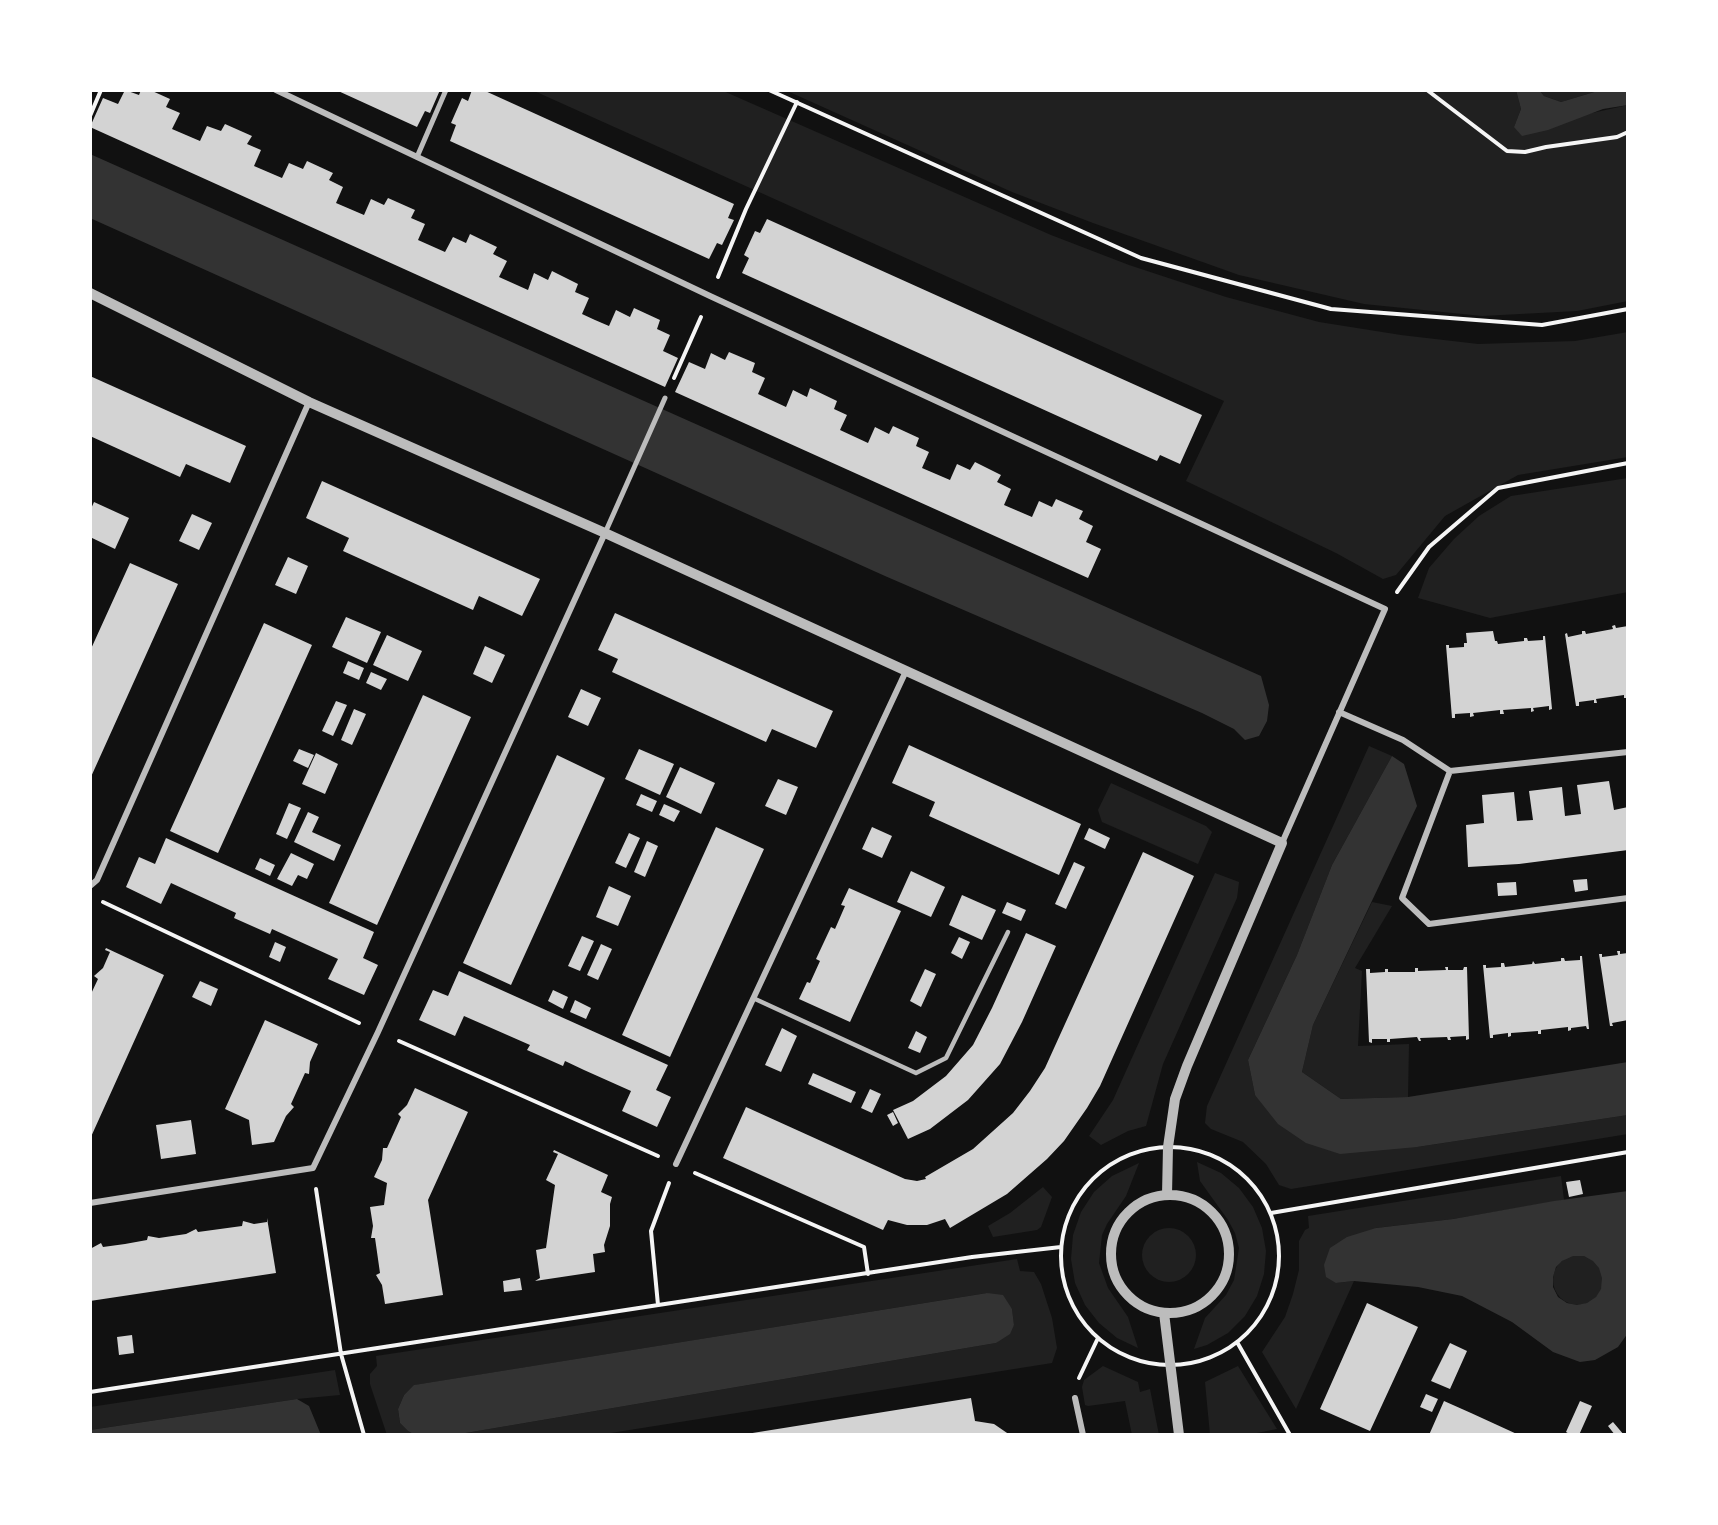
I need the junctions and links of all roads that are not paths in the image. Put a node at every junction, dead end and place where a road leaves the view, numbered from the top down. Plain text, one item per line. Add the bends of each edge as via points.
1 (276, 90) edge
2 (447, 90) edge
3 (417, 157) junction
4 (90, 293) edge
5 (665, 398) dead end
6 (309, 402) junction
7 (605, 533) junction
8 (906, 671) junction
9 (1339, 712) junction
10 (1628, 752) edge
11 (1450, 771) junction
12 (1282, 843) junction
13 (90, 886) edge
14 (1628, 898) edge
15 (1008, 932) dead end
16 (753, 998) junction
17 (676, 1164) road end
18 (1167, 1194) junction
19 (90, 1203) edge
20 (1164, 1313) junction
21 (1075, 1398) road end
22 (1083, 1435) edge
23 (1179, 1435) edge

1 - 3 street
2 - 3 street
3 - 9 street via 1385,609
4 - 6 street
5 - 7 street
6 - 7 street
6 - 13 street via 97,880
7 - 8 street
7 - 19 street via 314,1168
8 - 12 street
8 - 16 street
9 - 11 street via 1403,740
9 - 12 street
10 - 11 street
11 - 14 street via 1402,898 1429,924
12 - 18 street via 1175,1099
15 - 16 lane via 946,1058 916,1073
16 - 17 street
18 - 20 street via 1131,1209 1112,1242 1111,1262 1117,1281 1128,1296 1145,1308
18 - 20 street via 1202,1203 1225,1230 1230,1247 1229,1264 1213,1296 1181,1312
20 - 23 street
21 - 22 street

